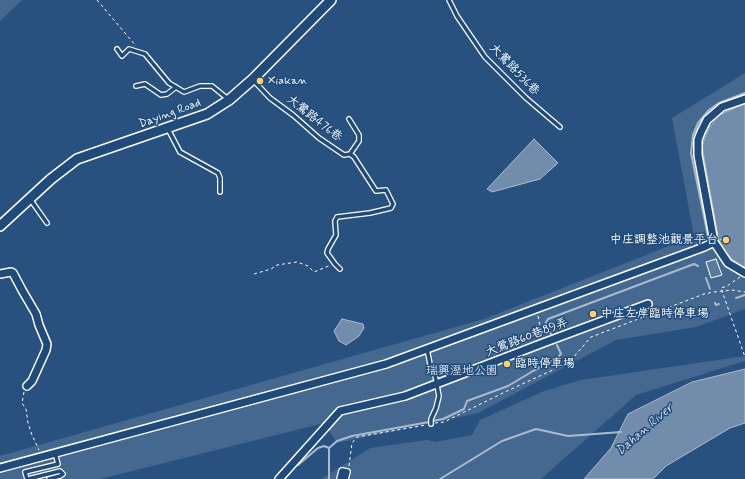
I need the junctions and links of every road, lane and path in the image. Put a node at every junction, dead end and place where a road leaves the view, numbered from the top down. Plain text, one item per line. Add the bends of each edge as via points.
1 (97, 0) edge
2 (331, 0) edge
3 (449, 0) edge
4 (117, 50) dead end
5 (145, 54) junction
6 (252, 79) junction
7 (136, 86) dead end
8 (176, 87) junction
9 (745, 99) edge
10 (229, 100) junction
11 (349, 119) dead end
12 (560, 127) dead end
13 (168, 129) junction
14 (350, 154) junction
15 (220, 192) dead end
16 (30, 198) junction
17 (47, 223) dead end
18 (0, 226) edge
19 (731, 236) dead end
20 (716, 241) junction
21 (335, 264) junction
22 (340, 269) dead end
23 (0, 274) edge
24 (254, 274) dead end
25 (743, 275) edge
26 (722, 291) junction
27 (745, 292) edge
28 (648, 304) dead end
29 (536, 309) junction
30 (543, 343) junction
31 (427, 349) junction
32 (745, 357) edge
33 (436, 385) junction
34 (27, 386) joint
35 (431, 424) junction
36 (55, 453) junction
37 (42, 456) junction
38 (0, 468) edge
39 (348, 472) dead end
40 (28, 479) edge
41 (50, 479) edge
42 (278, 479) edge
43 (340, 479) edge
44 (345, 479) edge

1 - 5 path
2 - 6 street, Daying Road
3 - 12 lane, 大鶯路536巷 via 485,56 526,98
4 - 5 lane via 122,56 129,50
5 - 8 lane via 169,83
6 - 10 street, Daying Road
6 - 14 lane, 大鶯路476巷 via 270,98 319,138 344,155
7 - 8 lane via 145,84 161,95
8 - 10 lane via 184,92 200,86 212,86
9 - 20 street via 722,107 707,120 698,140 698,155
10 - 13 street, Daying Road via 207,114
11 - 14 lane via 360,141
13 - 15 lane via 180,152 218,173
13 - 16 street, Daying Road via 77,159
14 - 21 lane, 大鶯路476巷 via 376,191 386,190 393,204 391,208 370,213 338,217 335,221 336,235 327,253
16 - 17 lane
16 - 18 street, Daying Road
19 - 20 path
20 - 25 street via 728,263
20 - 29 street
21 - 22 lane, 大鶯路476巷
21 - 24 path via 314,272 308,266 297,262 278,265
23 - 34 street via 13,273 36,314 47,344 32,381
25 - 26 path via 721,288
26 - 27 path
26 - 32 path
26 - 35 path via 704,294 591,337 566,364 444,422
28 - 30 street, 大鶯路60巷89弄
29 - 30 path
29 - 31 street
30 - 33 street, 大鶯路60巷89弄
31 - 33 lane
31 - 36 street via 386,364
33 - 35 lane via 438,396
33 - 42 street, 大鶯路60巷89弄 via 405,396 340,411
34 - 37 path via 22,403
35 - 39 path via 357,437 352,443
36 - 37 street
36 - 40 lane via 58,464 25,472
37 - 38 street
40 - 41 lane via 60,471 63,474
43 - 44 street via 342,471 347,472

